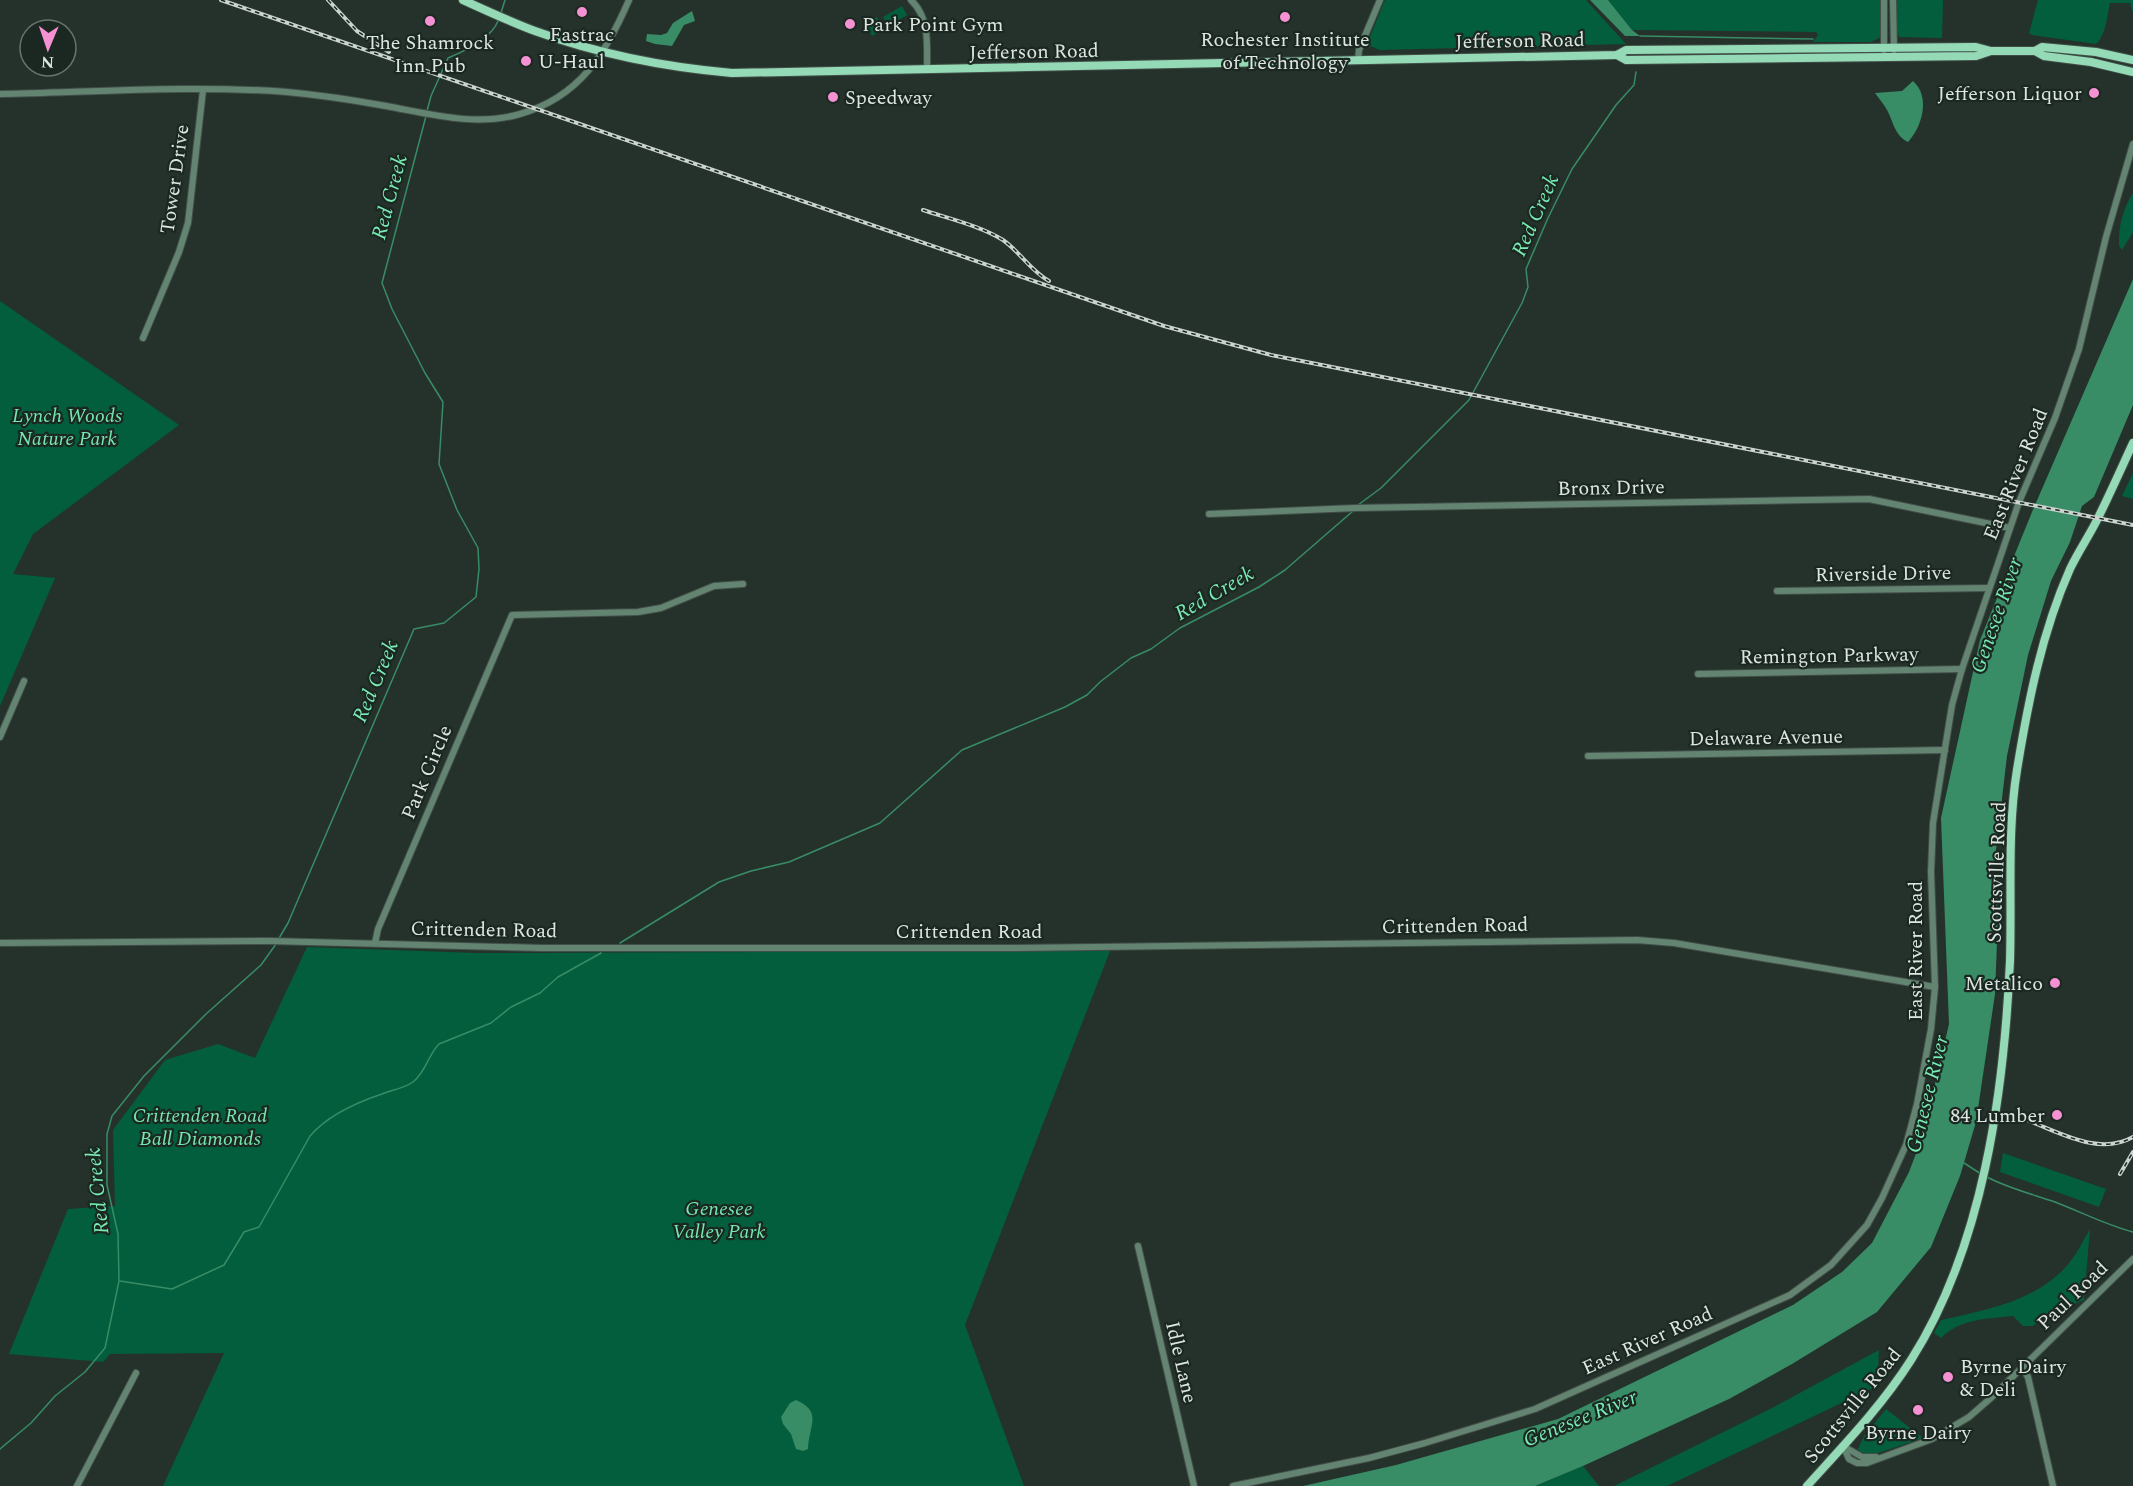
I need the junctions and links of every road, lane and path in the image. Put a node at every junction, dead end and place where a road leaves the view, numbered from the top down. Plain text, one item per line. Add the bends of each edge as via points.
1 (463, 0) edge
2 (629, 0) edge
3 (912, 0) edge
4 (1380, 0) edge
5 (1884, 0) edge
6 (1893, 0) edge
7 (1884, 48) junction
8 (1893, 48) junction
9 (1990, 51) junction
10 (2035, 51) junction
11 (603, 52) junction
12 (1617, 55) junction
13 (1884, 57) junction
14 (1894, 57) junction
15 (1358, 60) junction
16 (2133, 60) edge
17 (927, 70) junction
18 (2133, 72) edge
19 (203, 90) junction
20 (0, 94) edge
21 (2133, 144) edge
22 (143, 338) dead end
23 (2133, 443) edge
24 (1209, 514) dead end
25 (2010, 528) junction
26 (743, 584) dead end
27 (1989, 588) junction
28 (1777, 591) dead end
29 (1962, 669) junction
30 (1698, 674) dead end
31 (24, 681) dead end
32 (0, 737) edge
33 (1945, 750) junction
34 (1588, 756) dead end
35 (0, 943) edge
36 (375, 943) junction
37 (1935, 987) junction
38 (1138, 1246) dead end
39 (2133, 1259) edge
40 (2022, 1368) junction
41 (136, 1373) dead end
42 (1843, 1446) junction
43 (76, 1486) edge
44 (1194, 1486) edge
45 (1233, 1486) edge
46 (1807, 1486) edge
47 (2053, 1486) edge

1 - 11 main road, Jefferson Road via 554,38
2 - 11 street
3 - 17 street via 926,25
4 - 15 street
5 - 7 street
6 - 8 street
7 - 8 main road, Jefferson Road
7 - 12 main road, Jefferson Road via 1626,50
7 - 13 street
8 - 9 main road, Jefferson Road via 1976,47
8 - 14 street
9 - 10 main road, Jefferson Road
9 - 14 main road, Jefferson Road via 1976,56
10 - 16 main road, Jefferson Road via 2042,47 2068,48
10 - 18 main road, Jefferson Road via 2044,56
11 - 17 main road, Jefferson Road via 732,73
11 - 19 street via 576,84 536,109 491,119 463,119 304,94
12 - 13 main road, Jefferson Road via 1626,60
12 - 15 main road, Jefferson Road
13 - 14 main road, Jefferson Road
15 - 17 main road, Jefferson Road
19 - 20 street
19 - 22 street, Tower Drive via 186,231
21 - 25 street, East River Road via 2070,380
23 - 42 main road, Scottsville Road via 2070,569 2034,680 2016,772 2007,1013 2001,1068 1980,1186 1959,1262 1930,1328 1892,1388
24 - 25 street, Bronx Drive via 1869,499
25 - 27 street, East River Road
26 - 36 street, Park Circle via 714,586 661,608 638,612 512,615
27 - 28 street, Riverside Drive
27 - 29 street, East River Road
29 - 30 street, Remington Parkway
29 - 33 street, East River Road
31 - 32 street
33 - 34 street, Delaware Avenue
33 - 37 street, East River Road via 1931,872
35 - 36 street, Crittenden Road
36 - 37 street, Crittenden Road via 542,948 980,948 1637,940 1684,944
37 - 45 street, East River Road via 1917,1104 1895,1172 1867,1225 1832,1265 1810,1282 1790,1295 1535,1409 1380,1455
38 - 44 street, Idle Lane
39 - 40 street, Paul Road
40 - 42 street, Paul Road via 1962,1422 1924,1442 1860,1463 1849,1459
40 - 47 street via 2028,1377
41 - 43 street
42 - 46 main road, Scottsville Road

